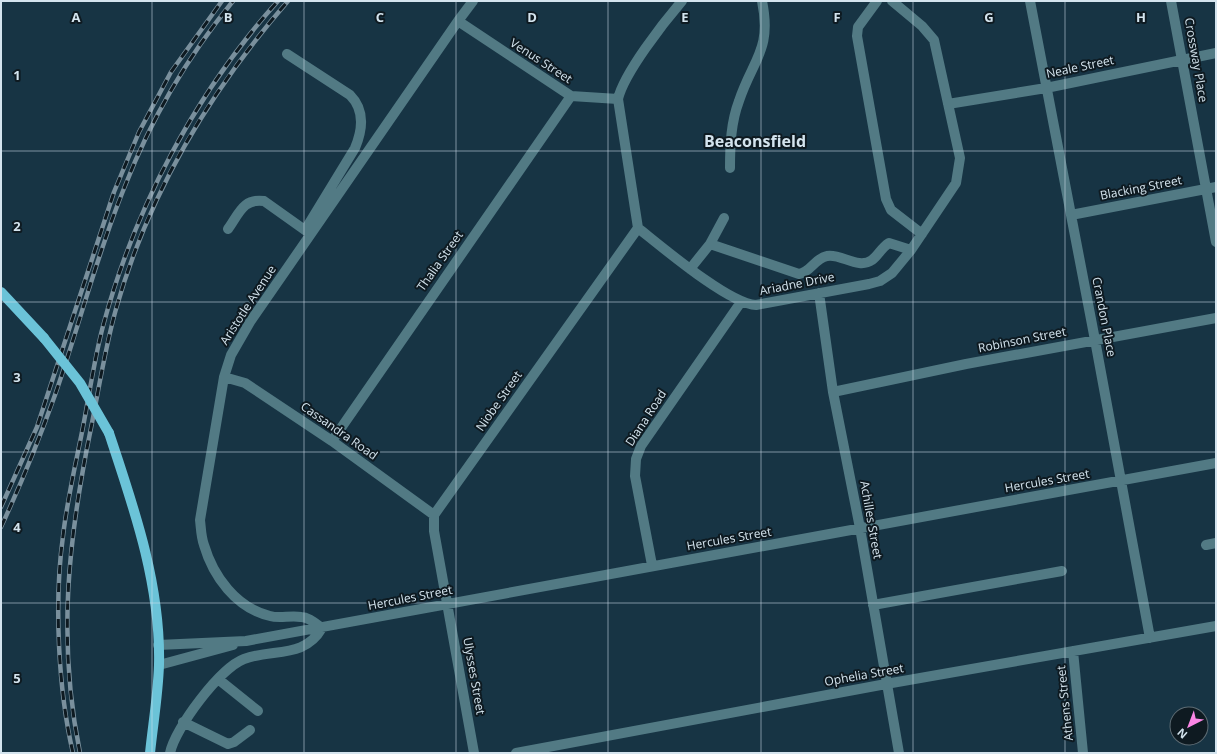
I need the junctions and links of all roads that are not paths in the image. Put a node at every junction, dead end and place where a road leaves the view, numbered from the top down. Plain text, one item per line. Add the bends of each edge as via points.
1 (473, 1) edge
2 (682, 1) edge
3 (762, 1) edge
4 (877, 1) edge
5 (892, 1) edge
6 (1030, 1) edge
7 (1171, 1) edge
8 (458, 21) junction
9 (1216, 53) edge
10 (287, 54) dead end
11 (1183, 59) junction
12 (1046, 88) junction
13 (571, 96) junction
14 (618, 99) junction
15 (948, 104) junction
16 (730, 168) dead end
17 (1216, 187) edge
18 (1205, 189) junction
19 (1071, 215) junction
20 (724, 218) dead end
21 (638, 228) junction
22 (228, 229) dead end
23 (308, 232) junction
24 (922, 234) junction
25 (1216, 242) edge
26 (710, 244) junction
27 (911, 250) junction
28 (690, 269) junction
29 (1, 292) edge
30 (819, 292) junction
31 (741, 302) junction
32 (1216, 318) edge
33 (1095, 340) junction
34 (224, 377) junction
35 (833, 392) junction
36 (332, 441) junction
37 (1216, 463) edge
38 (1120, 481) junction
39 (434, 515) junction
40 (860, 528) junction
41 (652, 565) junction
42 (1062, 571) dead end
43 (448, 604) junction
44 (873, 605) junction
45 (1216, 626) edge
46 (322, 628) junction
47 (1150, 638) junction
48 (246, 641) junction
49 (158, 645) junction
50 (1073, 651) junction
51 (159, 665) junction
52 (218, 679) junction
53 (886, 684) junction
54 (258, 710) dead end
55 (183, 722) junction
56 (250, 730) dead end
57 (570, 748) edge
58 (150, 753) edge
59 (170, 753) edge
60 (474, 753) edge
61 (516, 753) edge
62 (898, 753) edge
63 (1083, 753) edge

1 - 8 street, Aristotle Avenue
2 - 14 street via 629,73
3 - 16 street via 765,19 764,43 738,102 730,140
4 - 24 street via 860,24 857,36 886,199 891,210
5 - 15 street, Ariadne Drive via 922,26 934,40
6 - 12 street, Crandon Place
7 - 11 street, Crossway Place
8 - 13 street, Venus Street
8 - 23 street, Aristotle Avenue
9 - 11 street, Neale Street
10 - 23 street via 350,94 362,114 355,148
11 - 12 street, Neale Street
11 - 18 street, Crossway Place
12 - 15 street, Neale Street
12 - 19 street, Crandon Place
13 - 14 street, Venus Street
13 - 36 street, Thalia Street
14 - 21 street
15 - 24 street, Ariadne Drive via 960,158 959,172 956,183
17 - 18 street, Blacking Street
18 - 19 street, Blacking Street
18 - 25 street, Crossway Place
19 - 33 street, Crandon Place
20 - 26 street
21 - 28 street, Ariadne Drive
21 - 39 street, Niobe Street
22 - 23 street via 246,204 264,200
23 - 34 street, Aristotle Avenue via 230,355
24 - 27 street, Ariadne Drive
26 - 27 street via 799,274 805,273 817,260 829,255 864,263 873,260 879,250 889,243
26 - 28 street
27 - 30 street, Ariadne Drive via 892,273 880,281
28 - 31 street, Ariadne Drive
29 - 49 main road, bridge via 44,338 80,383 109,433 141,530 155,600
30 - 31 street, Ariadne Drive via 756,305
30 - 35 street, Achilles Street
31 - 41 street, Diana Road via 641,446 636,459 635,476
32 - 33 street, Robinson Street
33 - 35 street, Robinson Street
33 - 38 street, Crandon Place
34 - 36 street, Cassandra Road via 245,383
34 - 46 street, Aristotle Avenue via 200,520 203,544 230,593 252,609 280,618 301,616
35 - 40 street, Achilles Street
36 - 39 street, Cassandra Road
37 - 38 street, Hercules Street
38 - 40 street, Hercules Street
38 - 47 street, Crandon Place
39 - 43 street via 434,531
40 - 41 street, Hercules Street
40 - 44 street, Achilles Street
41 - 43 street, Hercules Street
42 - 44 street
43 - 46 street, Hercules Street
43 - 60 street, Ulysses Street
44 - 53 street, Achilles Street
45 - 47 street, Ophelia Street
46 - 48 street, Hercules Street
46 - 52 street via 317,638 305,647 245,659 232,664
47 - 50 street, Ophelia Street
48 - 49 street, Hercules Street
48 - 51 street, Hercules Street
49 - 51 main road
50 - 53 street, Ophelia Street
50 - 63 street, Athens Street
51 - 58 main road
52 - 54 street
52 - 55 street
53 - 57 street, Ophelia Street
53 - 62 street, Achilles Street
55 - 56 street via 228,744
55 - 59 street
57 - 61 street, Ophelia Street

